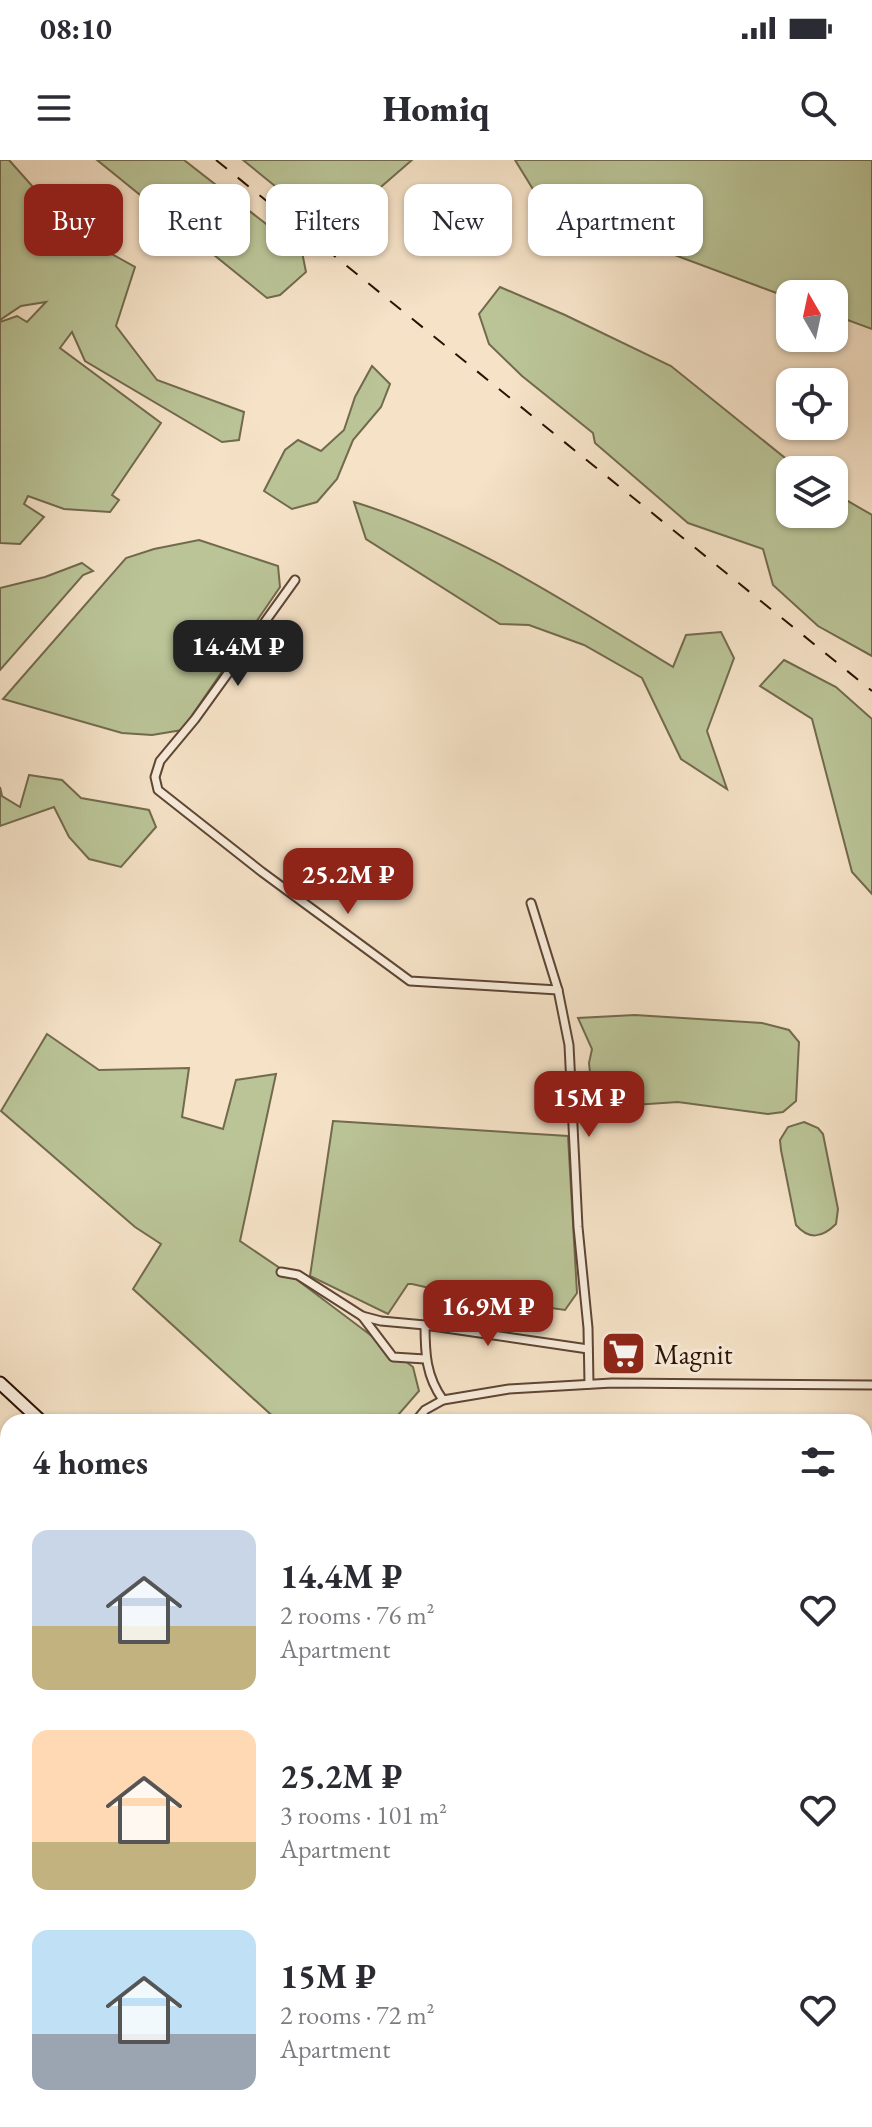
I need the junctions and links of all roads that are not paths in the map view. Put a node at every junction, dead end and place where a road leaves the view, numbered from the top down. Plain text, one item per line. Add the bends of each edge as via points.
1 (295, 580) dead end
2 (531, 903) dead end
3 (558, 990) junction
4 (281, 1272) dead end
5 (362, 1316) junction
6 (425, 1325) junction
7 (588, 1349) junction
8 (425, 1359) junction
9 (0, 1383) edge
10 (589, 1384) junction
11 (872, 1385) edge
12 (443, 1400) junction
13 (33, 1414) edge
14 (422, 1414) edge

1 - 3 street via 160,761 158,790 410,981
2 - 3 street
3 - 7 street via 571,1067
4 - 5 street via 298,1275
5 - 6 street
5 - 8 street via 393,1357
6 - 7 street
6 - 8 street
7 - 10 street
8 - 12 street via 432,1385
9 - 13 main road
10 - 11 street
10 - 12 street
12 - 14 street

